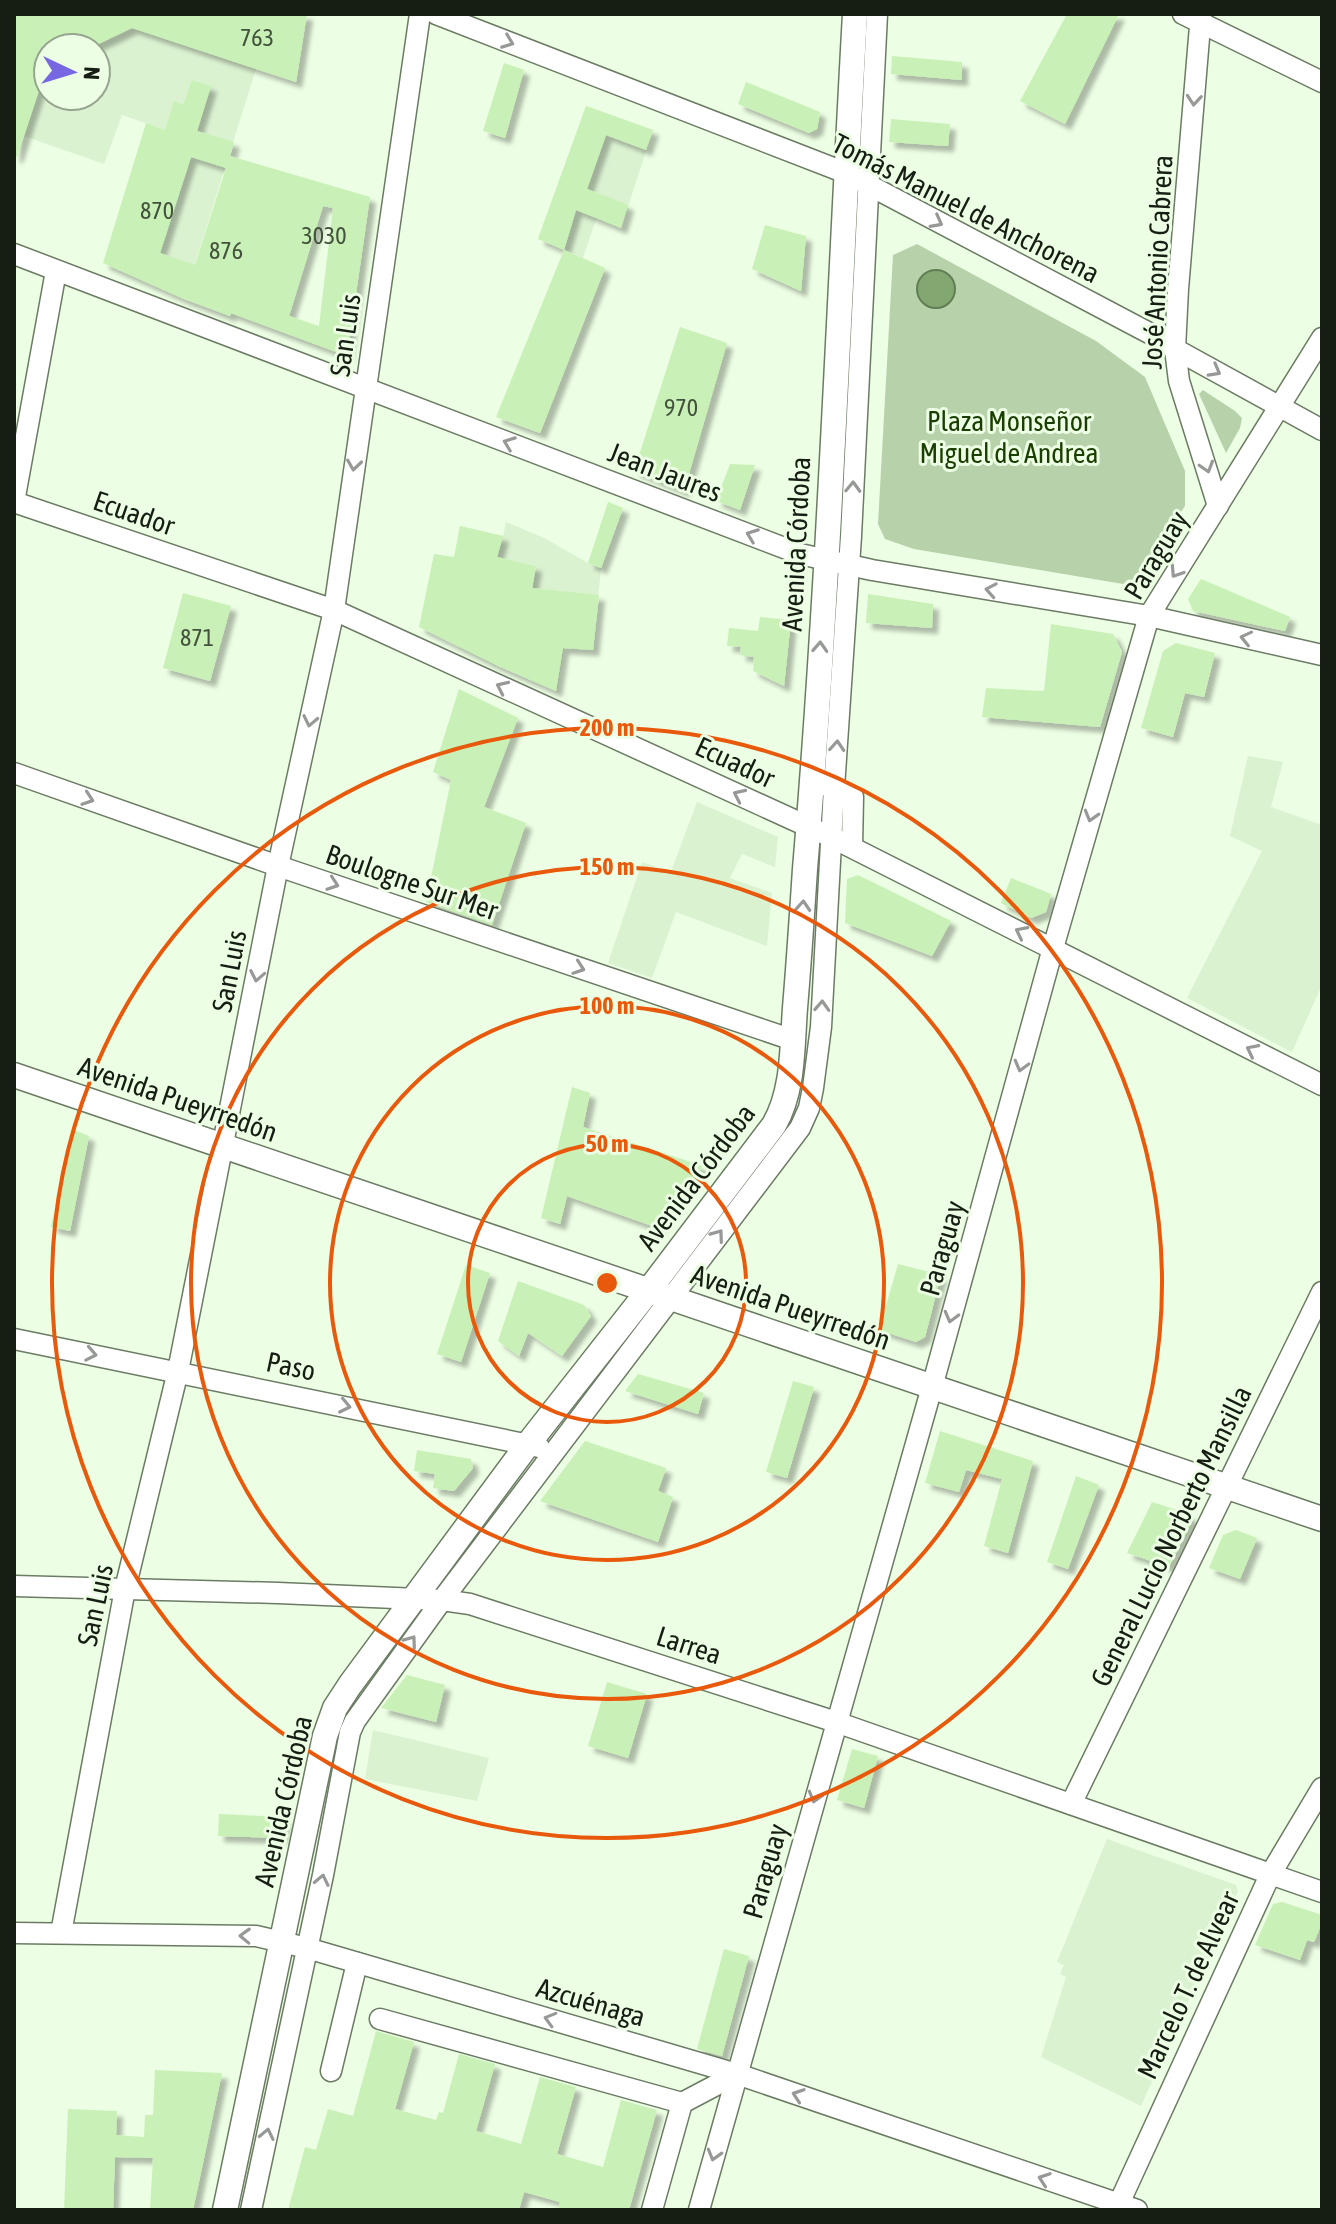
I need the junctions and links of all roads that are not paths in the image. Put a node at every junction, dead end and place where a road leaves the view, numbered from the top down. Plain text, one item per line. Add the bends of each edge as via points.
1 (420, 14) edge
2 (436, 14) edge
3 (855, 14) edge
4 (877, 14) edge
5 (1195, 17) edge
6 (1322, 82) edge
7 (846, 173) junction
8 (868, 185) junction
9 (14, 254) edge
10 (56, 271) junction
11 (1322, 338) edge
12 (1175, 349) junction
13 (366, 388) junction
14 (1279, 406) junction
15 (1322, 430) edge
16 (14, 502) edge
17 (1218, 506) junction
18 (838, 563) junction
19 (334, 610) junction
20 (1149, 616) junction
21 (1322, 655) edge
22 (14, 773) edge
23 (823, 784) junction
24 (820, 832) junction
25 (852, 847) junction
26 (278, 866) junction
27 (1053, 948) junction
28 (793, 1040) junction
29 (14, 1075) edge
30 (1322, 1085) edge
31 (223, 1146) junction
32 (1322, 1292) edge
33 (660, 1294) junction
34 (14, 1339) edge
35 (178, 1371) junction
36 (932, 1387) junction
37 (528, 1444) junction
38 (556, 1450) junction
39 (1227, 1487) junction
40 (1322, 1519) edge
41 (14, 1586) edge
42 (125, 1589) junction
43 (413, 1598) junction
44 (442, 1600) junction
45 (836, 1722) junction
46 (1322, 1788) edge
47 (1071, 1804) junction
48 (1270, 1875) junction
49 (1322, 1892) edge
50 (14, 1933) edge
51 (61, 1933) junction
52 (282, 1942) junction
53 (307, 1948) junction
54 (357, 1963) junction
55 (380, 2019) dead end
56 (331, 2071) dead end
57 (737, 2074) junction
58 (682, 2103) junction
59 (1124, 2208) edge
60 (225, 2210) edge
61 (251, 2210) edge
62 (652, 2210) edge
63 (699, 2210) edge

1 - 13 street, San Luis
2 -> 7 street, Tomás Manuel de Anchorena
3 - 7 main road, Avenida Córdoba
4 - 8 street, Avenida Córdoba
5 - 6 street
5 -> 12 street, José Antonio Cabrera
7 - 8 street, Tomás Manuel de Anchorena
7 - 18 main road, Avenida Córdoba
8 -> 12 street, Tomás Manuel de Anchorena
18 -> 8 street, Avenida Córdoba
9 - 10 street, Jean Jaures
10 - 13 street, Jean Jaures
10 - 16 street
11 - 14 street, Paraguay
12 -> 14 street, Tomás Manuel de Anchorena
12 -> 17 street, José Antonio Cabrera via 1179,381
18 -> 13 street, Jean Jaures via 800,554
13 -> 19 street, San Luis
14 - 15 street, Tomás Manuel de Anchorena
14 - 17 street, Paraguay
16 - 19 street, Ecuador
17 -> 20 street, Paraguay
20 -> 18 street, Jean Jaures
23 -> 18 main road, Avenida Córdoba
24 -> 19 street, Ecuador
19 -> 26 street, San Luis
21 -> 20 street, Jean Jaures
20 -> 27 street, Paraguay
22 -> 26 street, Boulogne Sur Mer
23 - 24 main road, Avenida Córdoba
23 - 25 street via 853,797
24 - 25 street, Ecuador
28 -> 24 main road, Avenida Córdoba
33 -> 24 street, Avenida Córdoba via 800,1128 809,1108 821,1027
27 -> 25 street, Ecuador
26 -> 28 street, Boulogne Sur Mer
26 -> 31 street, San Luis
30 -> 27 street, Ecuador
27 -> 36 street, Paraguay
28 - 33 main road, Avenida Córdoba via 782,1112
29 - 31 main road, Avenida Pueyrredón
31 - 33 main road, Avenida Pueyrredón
31 - 35 street, San Luis
32 - 39 street, General Lucio Norberto Mansilla
33 - 36 main road, Avenida Pueyrredón
33 - 37 main road, Avenida Córdoba
33 - 38 street, Avenida Córdoba
34 -> 35 street, Paso
35 -> 37 street, Paso
35 - 42 street, San Luis
36 - 39 main road, Avenida Pueyrredón
36 - 45 street, Paraguay
37 - 38 street, Paso
37 - 43 main road, Avenida Córdoba
38 - 44 street, Avenida Córdoba
39 - 40 main road, Avenida Pueyrredón
39 - 47 street, General Lucio Norberto Mansilla
41 - 42 street, Larrea
42 - 43 street, Larrea
42 - 51 street, San Luis
43 - 44 street, Larrea
43 - 52 main road, Avenida Córdoba via 329,1723
44 - 45 street, Larrea via 470,1604
53 -> 44 street, Avenida Córdoba via 350,1732
45 - 47 street, Larrea
45 -> 57 street, Paraguay
46 - 48 street, Marcelo T. de Alvear
47 - 48 street, Larrea
48 - 49 street, Larrea
48 - 59 street, Marcelo T. de Alvear
50 - 51 street, Azcuénaga
52 -> 51 street, Azcuénaga via 256,1936
52 - 53 street, Azcuénaga
52 - 60 main road, Avenida Córdoba
53 - 54 street, Azcuénaga
61 -> 53 street, Avenida Córdoba
54 - 56 street
57 -> 54 street, Azcuénaga
55 - 58 street
57 - 58 street
59 -> 57 street, Azcuénaga
57 -> 63 street, Paraguay
58 - 62 street

